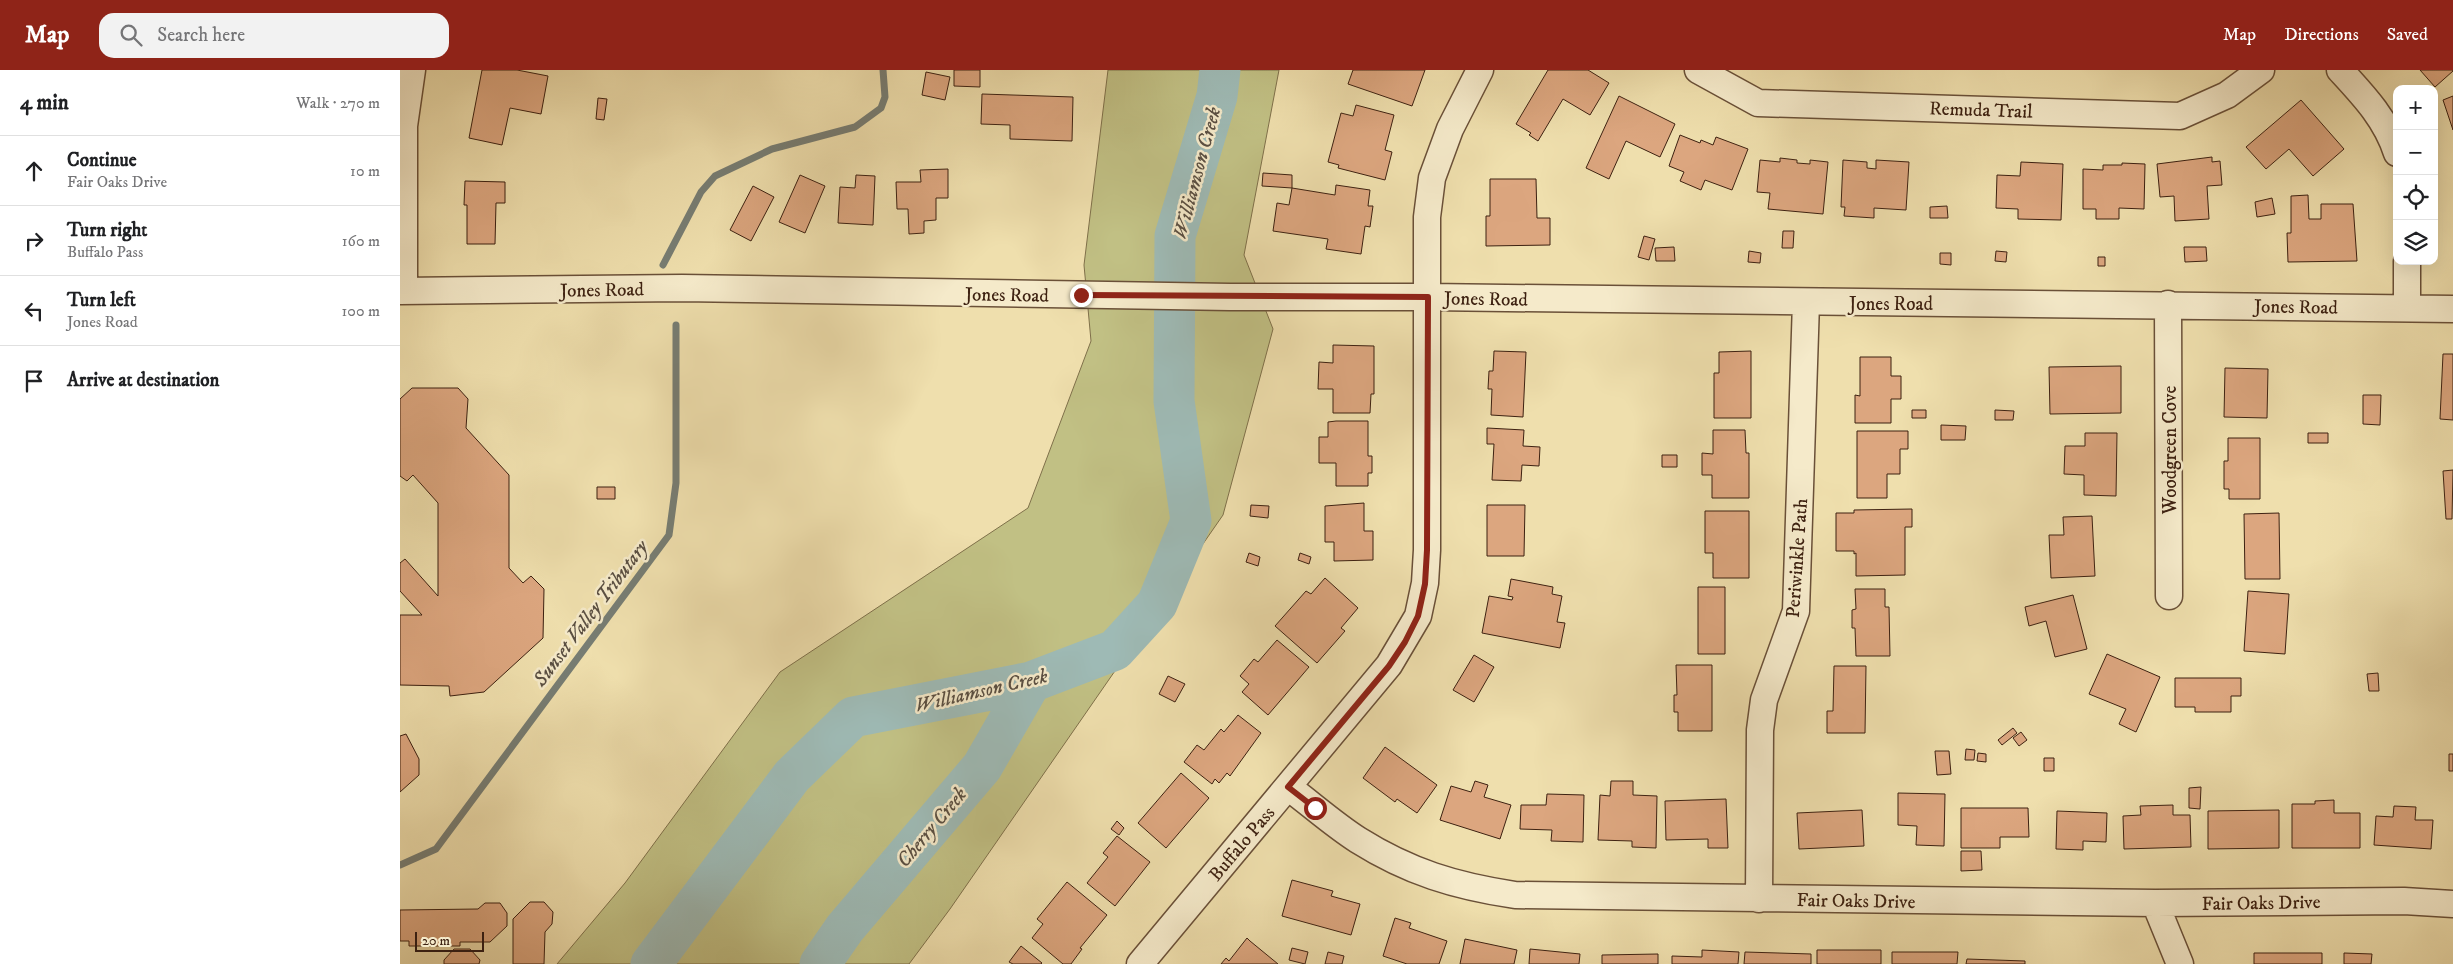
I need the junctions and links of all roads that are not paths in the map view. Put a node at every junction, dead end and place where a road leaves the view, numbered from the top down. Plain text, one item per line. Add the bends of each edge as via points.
1 (412, 70) edge
2 (1480, 70) edge
3 (1698, 70) edge
4 (2260, 70) edge
5 (2340, 70) edge
6 (2393, 141) edge
7 (2407, 265) edge
8 (402, 291) edge
9 (1428, 297) junction
10 (1806, 302) junction
11 (2168, 304) junction
12 (2406, 307) junction
13 (2453, 309) edge
14 (2169, 596) dead end
15 (1288, 787) junction
16 (1759, 899) junction
17 (2155, 903) junction
18 (2453, 904) edge
19 (1140, 964) edge
20 (2180, 964) edge

1 - 8 street via 404,126
2 - 9 street, Buffalo Pass via 1450,129 1432,178 1427,217
3 - 4 street, Remuda Trail via 1758,102 2180,116 2227,95
5 - 6 street via 2375,108
7 - 12 street
8 - 9 street, Jones Road via 682,288
9 - 10 street, Jones Road
9 - 15 street, Buffalo Pass via 1427,550 1425,584 1418,616 1389,666
10 - 11 street, Jones Road
10 - 16 street, Periwinkle Path via 1797,604 1764,700 1760,730
11 - 12 street, Jones Road
11 - 14 street, Woodgreen Cove
12 - 13 street, Jones Road
15 - 16 street, Fair Oaks Drive via 1356,839 1390,859 1467,888 1554,897
15 - 19 street, Buffalo Pass
16 - 17 street, Fair Oaks Drive
17 - 18 street, Fair Oaks Drive via 2404,901
17 - 20 street

